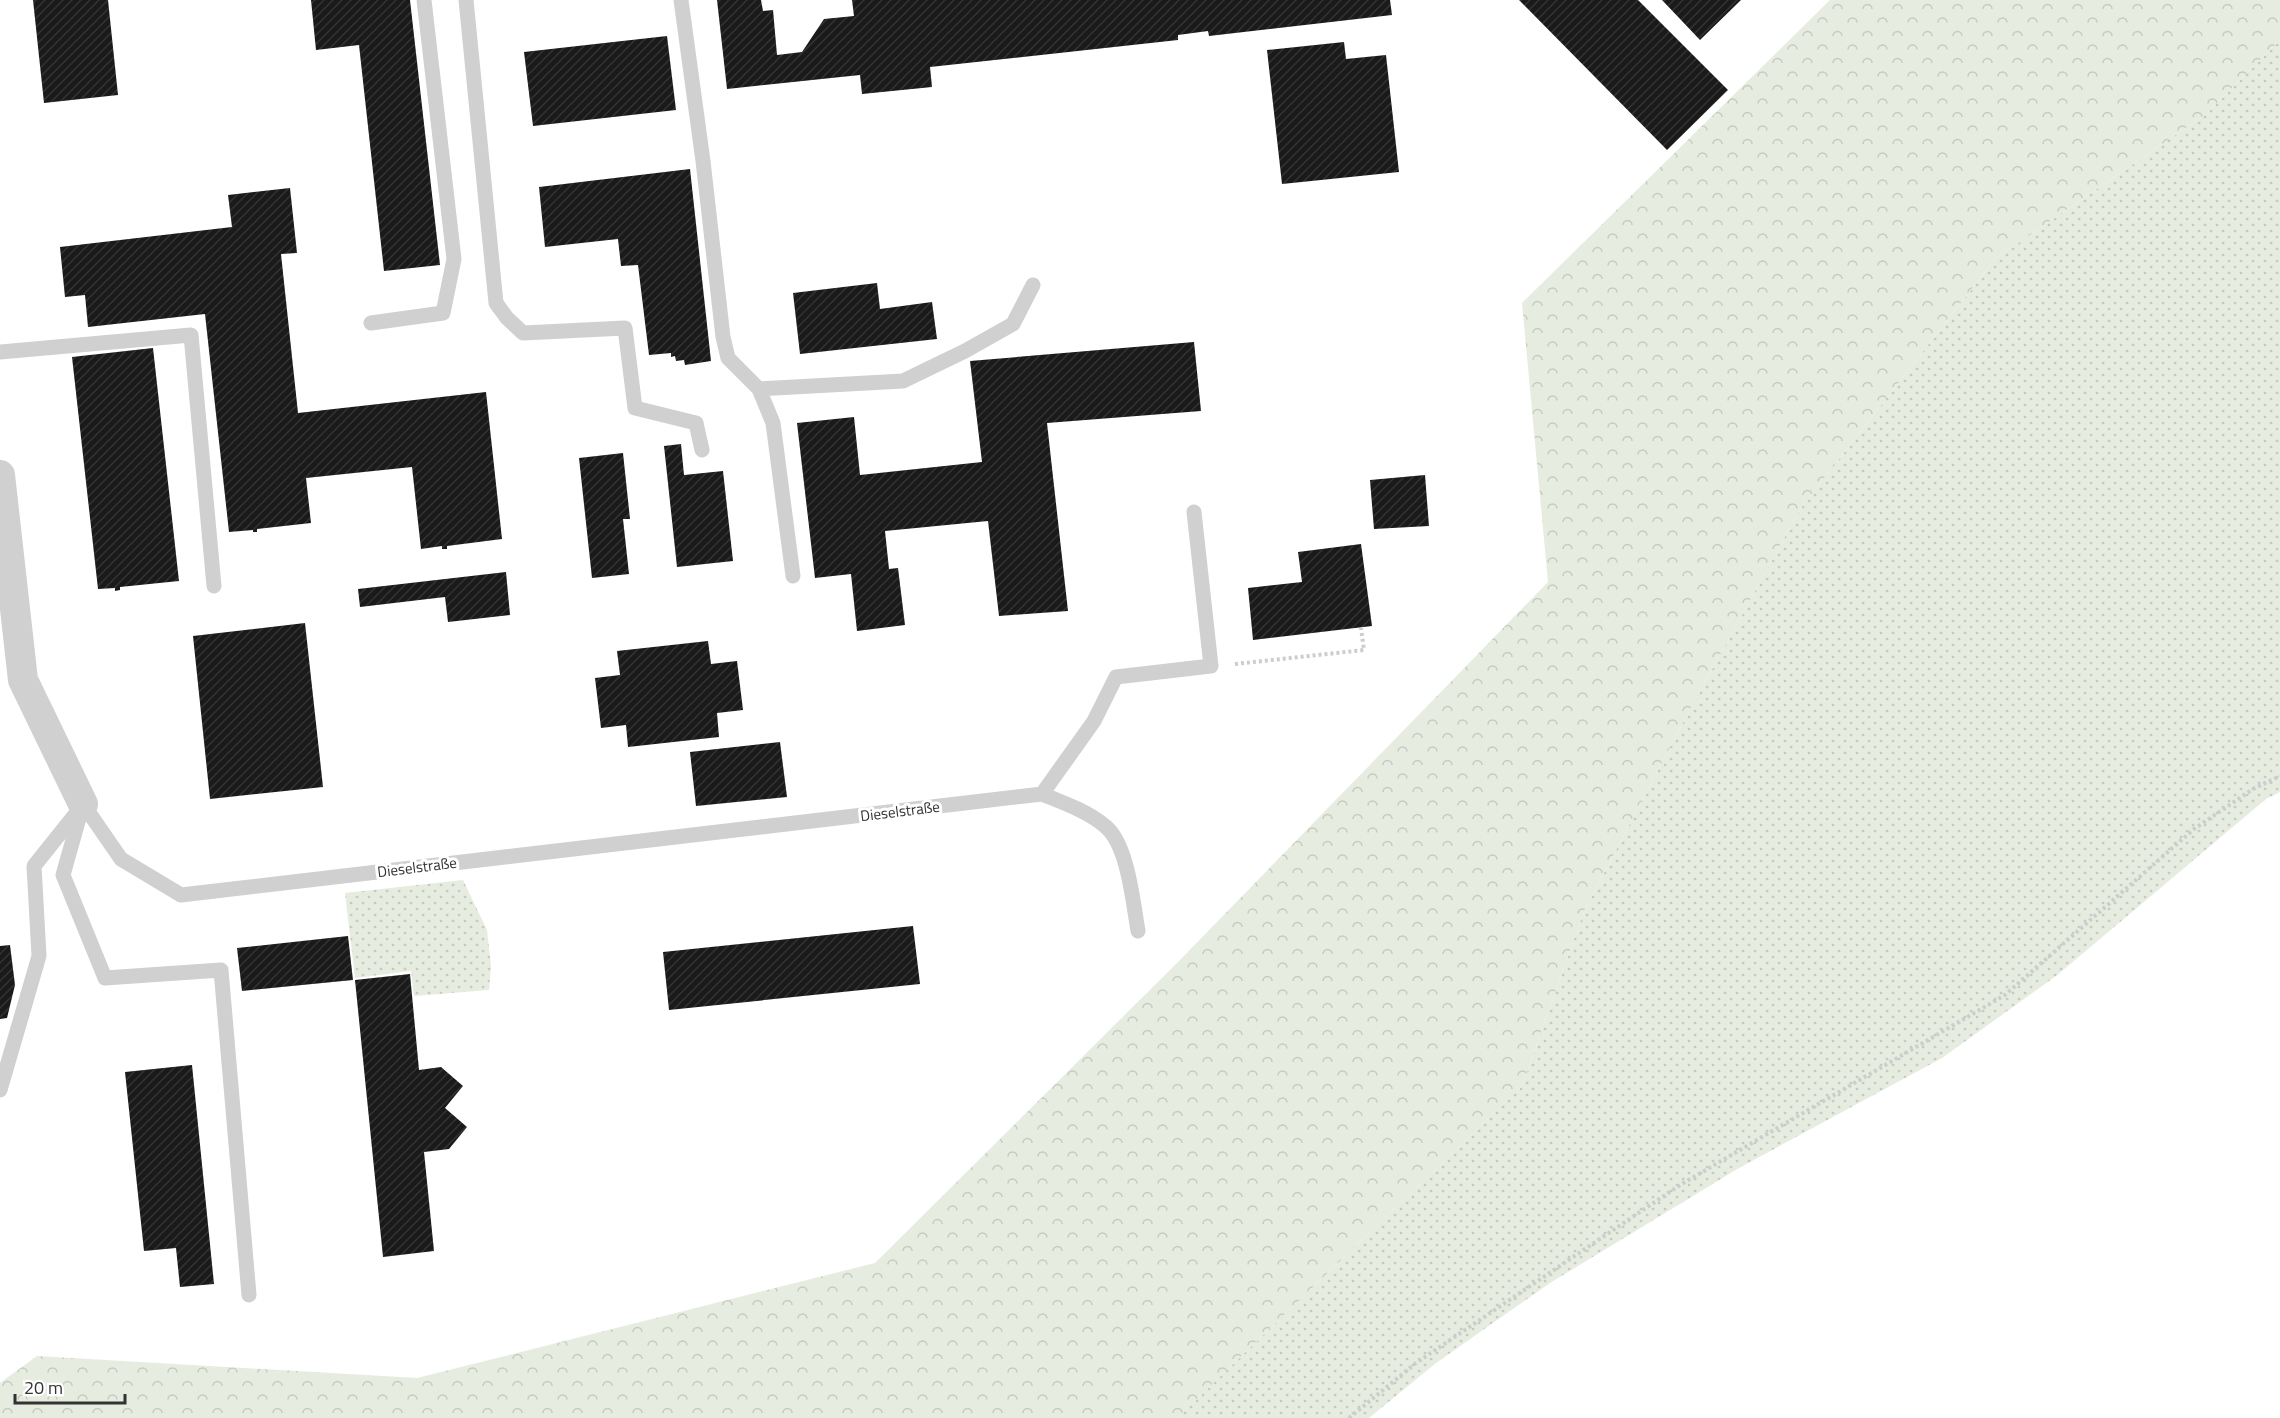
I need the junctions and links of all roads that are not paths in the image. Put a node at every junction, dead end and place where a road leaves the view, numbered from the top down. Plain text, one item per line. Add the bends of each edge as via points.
1 (424, 0) edge
2 (466, 0) edge
3 (681, 0) edge
4 (1033, 285) dead end
5 (371, 323) dead end
6 (0, 352) edge
7 (759, 389) junction
8 (702, 450) dead end
9 (0, 475) edge
10 (1194, 512) dead end
11 (793, 576) dead end
12 (214, 586) dead end
13 (1042, 794) junction
14 (83, 804) junction
15 (1138, 932) dead end
16 (0, 1090) edge
17 (249, 1295) dead end

1 - 5 lane via 454,260 443,313
2 - 8 lane via 496,303 523,333 625,328 635,408 696,423
3 - 7 lane via 723,337 728,358
4 - 7 lane via 1013,324 903,381
6 - 12 lane via 191,335
7 - 11 lane via 773,423
9 - 14 street, Dieselstraße via 23,680
10 - 13 lane via 1211,666 1116,677 1094,721
13 - 14 lane, Dieselstraße via 181,895 121,859
13 - 15 lane via 1075,807 1107,827 1125,858
14 - 16 lane via 34,866 39,956
14 - 17 lane via 63,875 105,978 221,970

